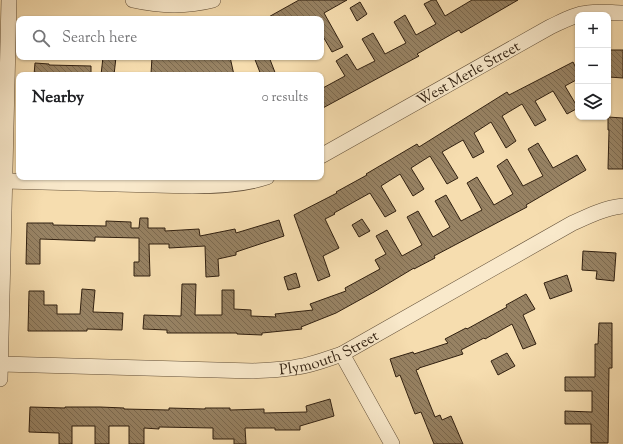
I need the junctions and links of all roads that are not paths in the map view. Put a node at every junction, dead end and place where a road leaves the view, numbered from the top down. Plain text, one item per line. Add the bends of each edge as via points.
1 (9, 0) edge
2 (133, 0) edge
3 (213, 0) edge
4 (623, 13) edge
5 (324, 154) edge
6 (255, 180) edge
7 (5, 181) junction
8 (623, 206) edge
9 (342, 354) junction
10 (1, 364) edge
11 (0, 379) edge
12 (392, 444) edge

1 - 7 street
2 - 3 street via 172,6
4 - 5 street, West Merle Street via 589,12 569,18
6 - 7 street via 218,186
7 - 10 street
8 - 9 street, Plymouth Street via 591,214 571,224
9 - 10 street, Plymouth Street via 298,367 253,371
9 - 12 street
10 - 11 street

